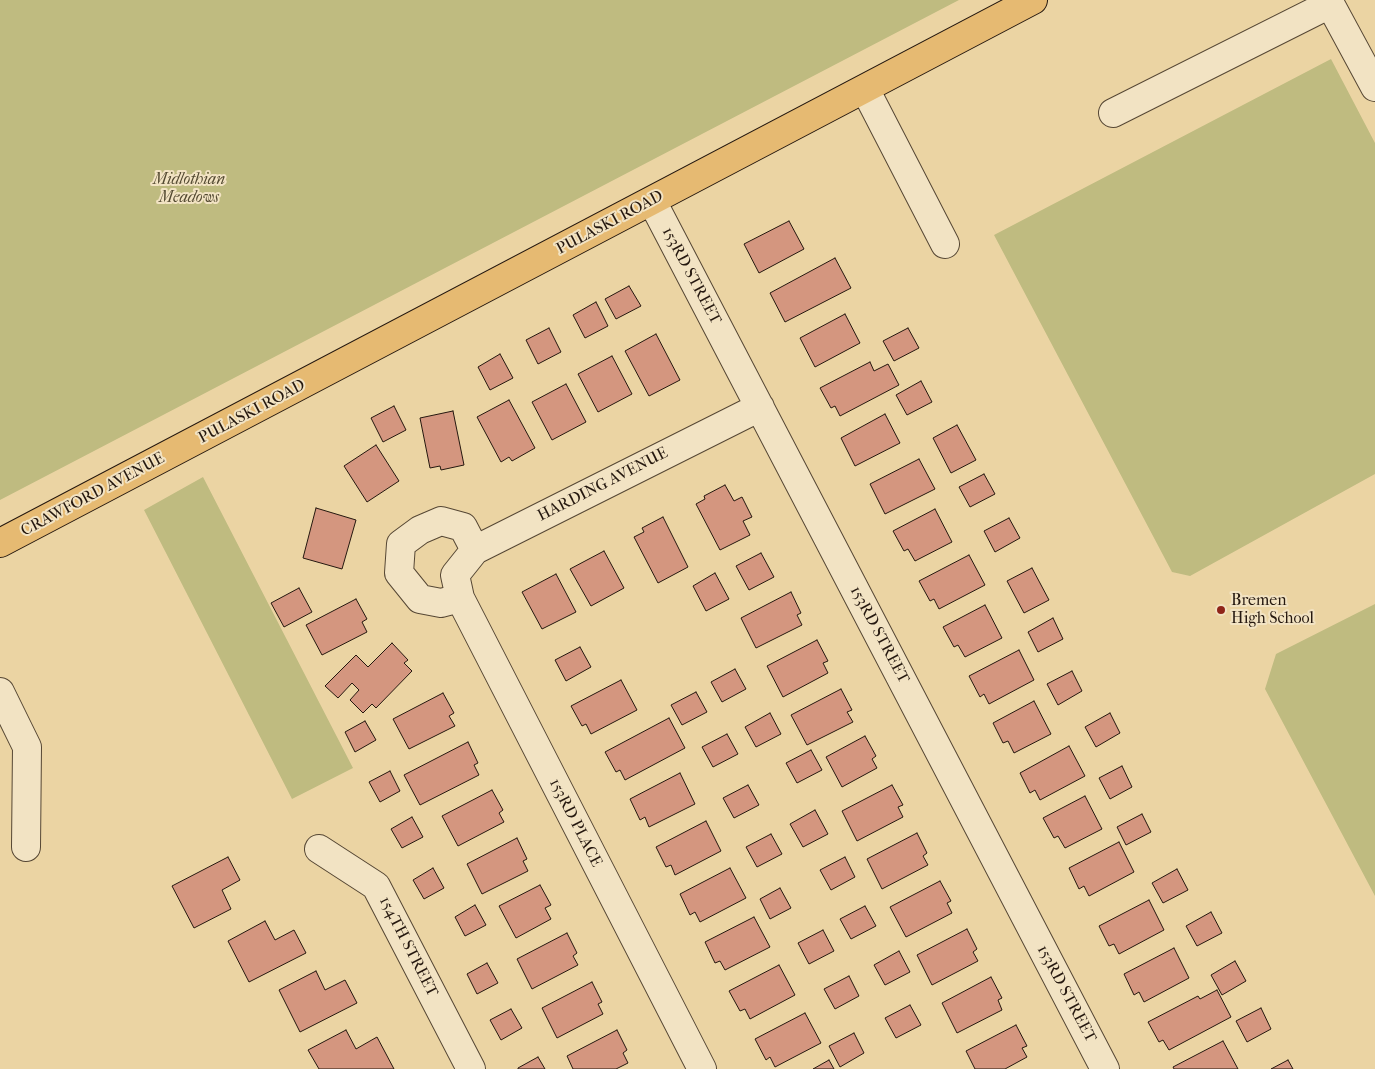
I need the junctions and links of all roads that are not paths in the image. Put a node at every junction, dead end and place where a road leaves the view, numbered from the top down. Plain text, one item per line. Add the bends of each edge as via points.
1 (1033, 0) edge
2 (1329, 2) edge
3 (1375, 87) edge
4 (864, 89) junction
5 (1113, 113) dead end
6 (652, 201) junction
7 (945, 244) dead end
8 (760, 407) junction
9 (187, 446) joint
10 (0, 543) edge
11 (475, 550) junction
12 (457, 586) junction
13 (0, 692) edge
14 (26, 846) dead end
15 (319, 849) dead end
16 (471, 1069) edge
17 (702, 1069) edge
18 (1105, 1069) edge

1 - 4 main road, PULASKI ROAD
2 - 3 street
2 - 5 street
4 - 6 main road, PULASKI ROAD
4 - 7 street
6 - 8 street, 153RD STREET
6 - 9 main road, PULASKI ROAD
8 - 11 street, HARDING AVENUE
8 - 18 street, 153RD STREET
9 - 10 main road, CRAWFORD AVENUE
11 - 12 street, HARDING AVENUE
11 - 12 street via 463,527 441,521 400,544 399,573 420,600 440,603
12 - 17 street, 153RD PLACE
13 - 14 street via 28,747
15 - 16 street, 154TH STREET via 376,886

